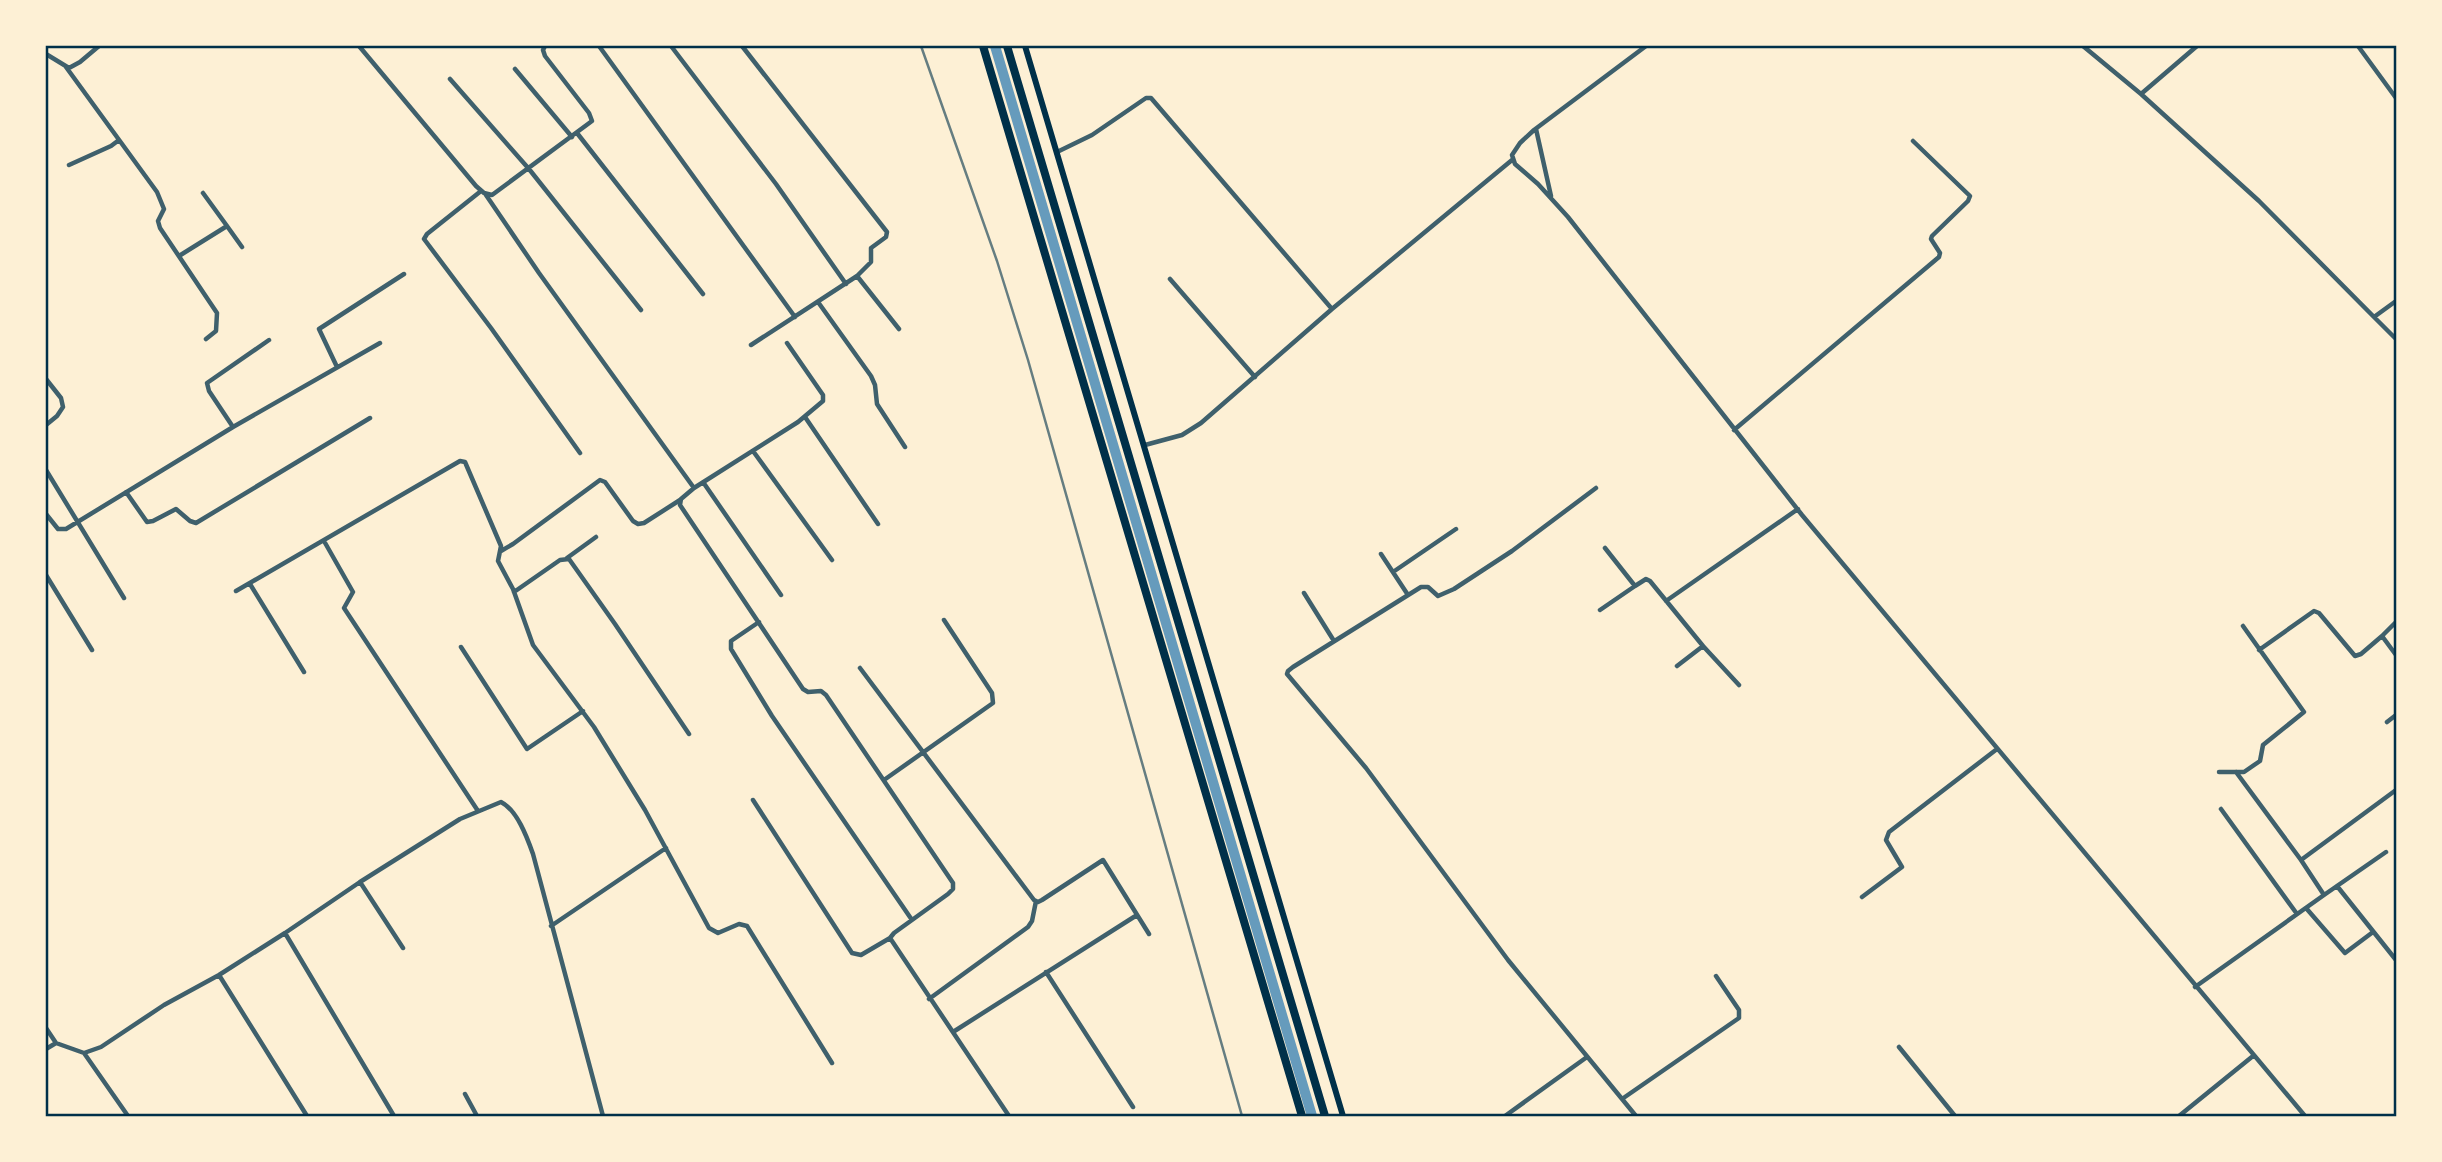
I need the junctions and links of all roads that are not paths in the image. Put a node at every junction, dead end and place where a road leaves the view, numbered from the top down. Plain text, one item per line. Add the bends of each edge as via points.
1 (99, 46) edge
2 (359, 46) edge
3 (545, 46) edge
4 (599, 46) edge
5 (671, 46) edge
6 (742, 46) edge
7 (984, 46) edge
8 (1007, 46) edge
9 (1025, 46) edge
10 (1646, 46) edge
11 (2083, 46) edge
12 (2197, 46) edge
13 (2358, 46) edge
14 (46, 54) edge
15 (66, 67) junction
16 (515, 69) dead end
17 (450, 79) dead end
18 (2141, 94) junction
19 (2396, 98) edge
20 (1536, 129) junction
21 (574, 135) junction
22 (119, 140) junction
23 (1913, 141) dead end
24 (1056, 152) junction
25 (1512, 160) junction
26 (69, 165) dead end
27 (529, 169) junction
28 (203, 193) dead end
29 (483, 193) junction
30 (1551, 198) junction
31 (227, 226) junction
32 (242, 247) dead end
33 (179, 256) junction
34 (404, 274) dead end
35 (857, 276) junction
36 (1170, 279) dead end
37 (846, 284) junction
38 (702, 294) dead end
39 (2396, 301) edge
40 (818, 302) junction
41 (1332, 309) junction
42 (641, 310) dead end
43 (795, 317) junction
44 (2374, 317) junction
45 (899, 329) dead end
46 (206, 339) dead end
47 (2396, 339) edge
48 (269, 340) dead end
49 (380, 343) dead end
50 (787, 343) dead end
51 (751, 345) dead end
52 (337, 367) junction
53 (1255, 377) junction
54 (46, 379) edge
55 (805, 417) junction
56 (370, 418) dead end
57 (46, 425) edge
58 (233, 427) junction
59 (1734, 430) junction
60 (1145, 445) junction
61 (905, 447) dead end
62 (752, 450) junction
63 (580, 453) dead end
64 (46, 470) edge
65 (703, 482) junction
66 (694, 488) junction
67 (1596, 488) dead end
68 (126, 492) junction
69 (681, 499) junction
70 (1798, 509) junction
71 (46, 514) edge
72 (78, 522) junction
73 (877, 524) dead end
74 (1456, 529) dead end
75 (596, 537) dead end
76 (324, 541) junction
77 (1605, 548) dead end
78 (501, 551) junction
79 (1381, 554) dead end
80 (567, 558) junction
81 (832, 560) dead end
82 (1393, 572) junction
83 (46, 575) edge
84 (250, 584) junction
85 (1635, 586) junction
86 (236, 591) dead end
87 (514, 592) junction
88 (1304, 593) dead end
89 (781, 595) dead end
90 (1408, 596) junction
91 (124, 598) dead end
92 (1666, 601) junction
93 (1600, 610) dead end
94 (944, 620) dead end
95 (759, 622) junction
96 (2396, 622) edge
97 (2243, 626) dead end
98 (2382, 636) junction
99 (1334, 641) junction
100 (1703, 646) junction
101 (461, 648) dead end
102 (92, 650) dead end
103 (2259, 650) junction
104 (2396, 655) edge
105 (1677, 666) dead end
106 (860, 668) dead end
107 (304, 672) dead end
108 (1738, 685) dead end
109 (583, 711) junction
110 (2396, 715) edge
111 (2388, 722) dead end
112 (689, 734) dead end
113 (1997, 749) junction
114 (923, 751) junction
115 (2219, 772) dead end
116 (2236, 772) junction
117 (884, 780) junction
118 (2396, 792) edge
119 (753, 800) dead end
120 (2221, 809) dead end
121 (478, 811) junction
122 (666, 848) junction
123 (2386, 852) dead end
124 (2301, 860) junction
125 (360, 882) junction
126 (2337, 886) junction
127 (2324, 895) junction
128 (1861, 897) dead end
129 (1036, 901) junction
130 (2306, 908) junction
131 (2297, 914) junction
132 (1138, 915) junction
133 (912, 920) junction
134 (551, 926) junction
135 (2373, 932) junction
136 (285, 933) junction
137 (1149, 934) dead end
138 (890, 938) junction
139 (403, 948) dead end
140 (2396, 960) edge
141 (1046, 972) junction
142 (219, 975) junction
143 (1716, 976) dead end
144 (2195, 987) junction
145 (929, 999) junction
146 (46, 1028) edge
147 (953, 1032) junction
148 (56, 1043) junction
149 (1899, 1048) dead end
150 (46, 1049) edge
151 (84, 1053) junction
152 (2253, 1056) junction
153 (1587, 1057) junction
154 (832, 1063) dead end
155 (464, 1094) dead end
156 (1622, 1099) junction
157 (1133, 1107) dead end
158 (128, 1116) edge
159 (307, 1116) edge
160 (394, 1116) edge
161 (477, 1116) edge
162 (603, 1116) edge
163 (1009, 1116) edge
164 (1302, 1116) edge
165 (1325, 1116) edge
166 (1343, 1116) edge
167 (1505, 1116) edge
168 (1636, 1116) edge
169 (1955, 1116) edge
170 (2179, 1116) edge
171 (2305, 1116) edge

1 - 15 street
2 - 29 street
3 - 21 street via 545,56 592,117 590,124
4 - 43 street
5 - 37 street
6 - 35 street via 886,230 886,237 870,250 871,262
7 - 164 highway
8 - 165 highway
9 - 24 main road
10 - 20 street
11 - 18 street
12 - 18 street
13 - 19 street
14 - 15 street
15 - 22 street
16 - 21 street
17 - 27 street
18 - 44 street via 2259,201
20 - 25 street via 1520,143
20 - 30 street
21 - 27 street
21 - 38 street
22 - 26 street
22 - 33 street via 157,192 164,209 160,228
23 - 59 street via 1970,197 1932,236 1939,257
24 - 41 street via 1151,98
24 - 60 main road
25 - 30 street
25 - 41 street
27 - 29 street via 498,192
27 - 42 street
28 - 31 street
29 - 63 street via 424,239
29 - 66 street
30 - 59 street
31 - 32 street
31 - 33 street
33 - 46 street via 217,313 216,331
34 - 52 street via 319,329
35 - 37 street
35 - 45 street
36 - 53 street
37 - 40 street
39 - 44 street
40 - 43 street
40 - 61 street via 871,376 877,404
41 - 53 street
43 - 51 street
44 - 47 street
48 - 58 street via 207,383
49 - 52 street
50 - 55 street via 824,397
52 - 58 street
53 - 60 street via 1190,431
54 - 57 street via 63,407
55 - 62 street
55 - 73 street
56 - 68 street via 197,523 176,509 147,522
58 - 68 street
59 - 70 street
60 - 166 main road
62 - 65 street
62 - 81 street
64 - 72 street
65 - 66 street
65 - 89 street
66 - 69 street
67 - 90 street via 1443,596 1425,586
68 - 72 street
69 - 78 street via 638,524 601,480
69 - 95 street via 681,507
70 - 92 street
70 - 113 street
71 - 72 street via 60,530
72 - 91 street
74 - 82 street
75 - 80 street
76 - 78 street via 463,461
76 - 84 street
76 - 121 street via 353,592 344,608
77 - 85 street
78 - 87 street via 498,561
79 - 82 street
80 - 87 street
80 - 112 street
82 - 90 street
83 - 102 street
84 - 86 street
84 - 107 street
85 - 92 street via 1649,580
85 - 93 street
87 - 109 street via 537,653
88 - 99 street
90 - 99 street
92 - 100 street
94 - 114 street via 994,700
95 - 117 street via 803,689 825,695
95 - 133 street via 729,647
96 - 98 street
97 - 103 street
98 - 103 street via 2355,656 2314,611
98 - 104 street
99 - 153 street via 1287,674 1366,768 1508,960
100 - 105 street
100 - 108 street
101 - 109 street via 527,749
103 - 116 street via 2304,712 2263,745 2258,762
106 - 114 street
109 - 122 street
110 - 111 street
113 - 128 street via 1889,832 1886,840 1902,867
113 - 144 street
114 - 117 street
114 - 129 street
115 - 116 street
116 - 124 street
117 - 133 street via 953,883 948,894
118 - 124 street
119 - 138 street via 852,953 861,955
120 - 131 street
121 - 125 street
121 - 134 street via 503,802 521,826
122 - 134 street
122 - 154 street via 713,933 742,924 749,928
123 - 126 street
124 - 127 street
125 - 136 street
125 - 139 street
126 - 127 street
126 - 135 street
127 - 130 street
129 - 132 street via 1103,860
129 - 145 street via 1028,927
130 - 131 street
130 - 135 street via 2345,953
131 - 144 street
132 - 137 street
132 - 141 street
133 - 138 street
134 - 162 street
135 - 140 street
136 - 142 street
136 - 160 street
138 - 145 street
141 - 147 street
141 - 157 street
142 - 151 street
142 - 159 street
143 - 156 street via 1739,1010 1739,1018
144 - 152 street
145 - 147 street
146 - 148 street
147 - 163 street
148 - 150 street
148 - 151 street
149 - 169 street
151 - 158 street
152 - 170 street
152 - 171 street
153 - 156 street
153 - 167 street
155 - 161 street
156 - 168 street

